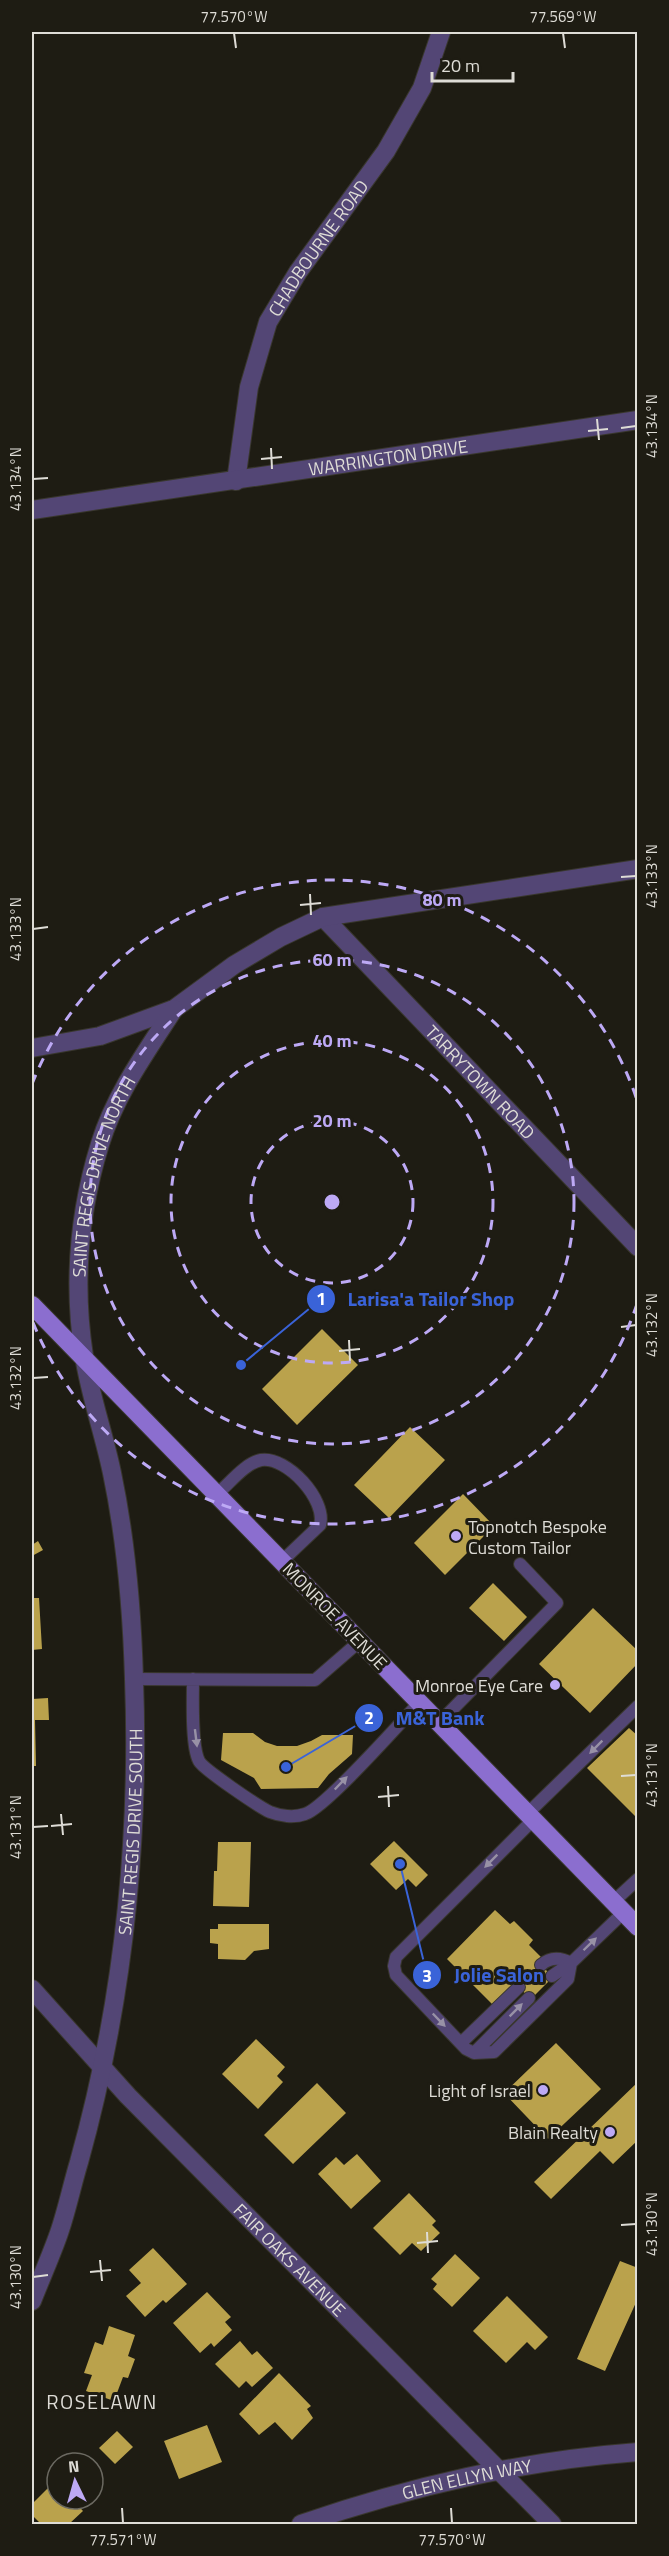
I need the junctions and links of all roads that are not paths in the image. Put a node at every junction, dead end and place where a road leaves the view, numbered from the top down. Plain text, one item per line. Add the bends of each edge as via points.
1 (441, 32) edge
2 (638, 420) edge
3 (236, 481) junction
4 (32, 510) edge
5 (638, 869) edge
6 (323, 917) junction
7 (174, 1009) junction
8 (32, 1048) edge
9 (638, 1247) edge
10 (32, 1305) edge
11 (84, 1357) junction
12 (217, 1494) junction
13 (282, 1562) junction
14 (519, 1564) dead end
15 (360, 1641) junction
16 (134, 1679) junction
17 (193, 1679) junction
18 (419, 1703) junction
19 (638, 1706) edge
20 (439, 1723) junction
21 (530, 1817) junction
22 (638, 1879) edge
23 (618, 1907) junction
24 (638, 1927) edge
25 (571, 1963) junction
26 (541, 1965) dead end
27 (552, 1976) dead end
28 (519, 1987) dead end
29 (36, 1997) edge
30 (529, 1998) dead end
31 (461, 2043) junction
32 (474, 2053) junction
33 (103, 2068) junction
34 (32, 2301) edge
35 (638, 2452) edge
36 (498, 2470) junction
37 (301, 2524) edge
38 (552, 2524) edge

1 - 3 street, CHADBOURNE ROAD via 422,88 386,151 298,272 268,322 249,387
2 - 3 street, WARRINGTON DRIVE
3 - 4 street, WARRINGTON DRIVE
5 - 6 street, SAINT REGIS DRIVE NORTH
6 - 7 street, SAINT REGIS DRIVE NORTH via 234,965
6 - 9 street, TARRYTOWN ROAD
7 - 8 street, SAINT REGIS DRIVE NORTH via 100,1036
7 - 11 street, SAINT REGIS DRIVE NORTH via 138,1064 111,1116 89,1187 79,1255
10 - 11 main road, MONROE AVENUE
11 - 12 main road, MONROE AVENUE
11 - 16 street, SAINT REGIS DRIVE SOUTH via 112,1471 125,1551
12 - 13 main road, MONROE AVENUE
12 - 13 lane via 251,1464 276,1461 286,1466 319,1502 322,1517 320,1525
13 - 15 main road, MONROE AVENUE
14 - 20 lane via 557,1603
15 - 17 lane via 315,1680
15 - 18 main road, MONROE AVENUE
16 - 17 lane
16 - 33 street, SAINT REGIS DRIVE SOUTH via 133,1844 128,1912
17 -> 18 lane via 199,1762 269,1812 288,1817 307,1814 325,1800
18 - 20 main road, MONROE AVENUE
19 -> 21 lane
20 - 21 main road, MONROE AVENUE
21 - 23 main road, MONROE AVENUE
21 -> 31 lane via 396,1957 396,1975
22 - 23 lane
23 - 24 main road, MONROE AVENUE
25 -> 23 lane
25 - 26 lane via 554,1959
25 - 27 lane
25 - 32 lane via 568,1979 494,2052
28 - 31 lane
29 - 33 street, FAIR OAKS AVENUE
32 -> 30 lane
31 - 32 lane
33 - 34 street, SAINT REGIS DRIVE SOUTH via 59,2232
33 - 36 street, FAIR OAKS AVENUE
35 - 36 street, GLEN ELLYN WAY
36 - 37 street, GLEN ELLYN WAY via 416,2488
36 - 38 street, FAIR OAKS AVENUE

